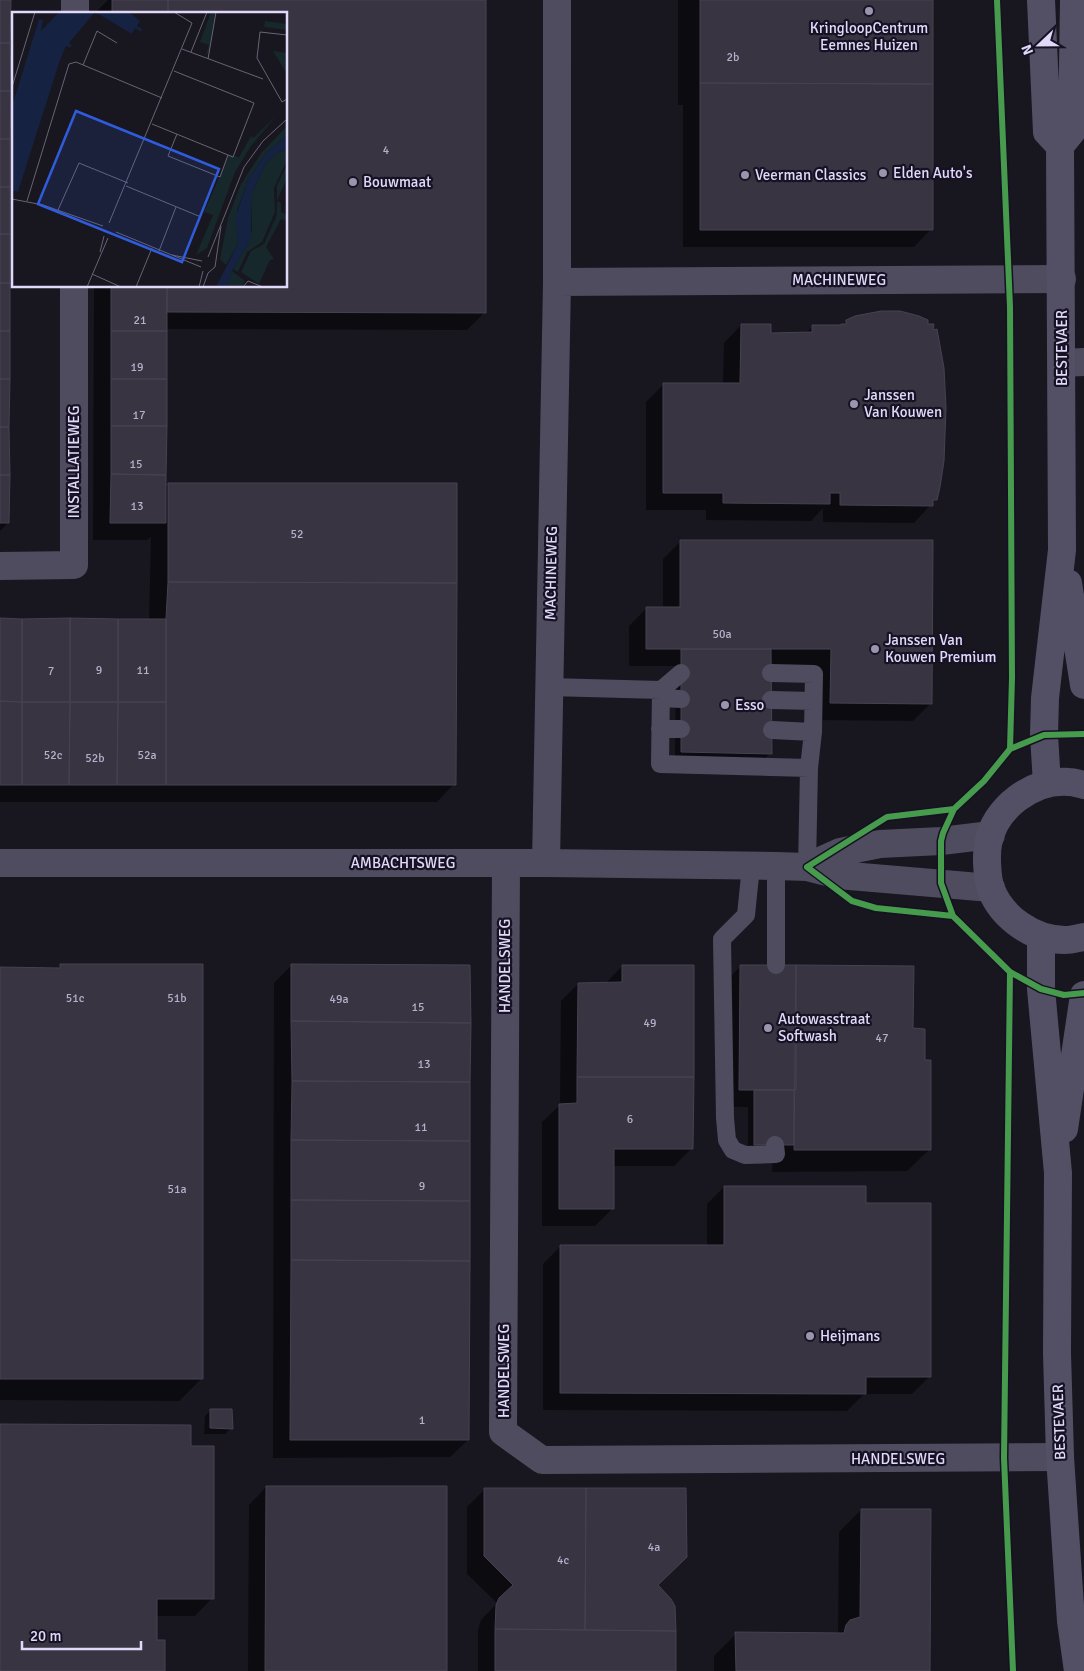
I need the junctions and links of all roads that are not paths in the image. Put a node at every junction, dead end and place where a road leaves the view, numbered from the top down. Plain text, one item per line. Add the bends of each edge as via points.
1 (557, 0) edge
2 (1041, 0) edge
3 (1074, 0) edge
4 (1060, 146) junction
5 (1062, 279) junction
6 (557, 282) junction
7 (74, 288) edge
8 (1073, 362) edge
9 (1062, 550) junction
10 (0, 566) edge
11 (681, 672) dead end
12 (771, 673) dead end
13 (1084, 685) edge
14 (549, 686) junction
15 (661, 694) junction
16 (681, 699) dead end
17 (771, 700) dead end
18 (813, 701) junction
19 (660, 729) junction
20 (681, 729) dead end
21 (772, 730) dead end
22 (813, 732) junction
23 (810, 768) junction
24 (1048, 784) junction
25 (1084, 785) edge
26 (991, 835) junction
27 (0, 863) edge
28 (546, 863) junction
29 (506, 864) junction
30 (764, 866) junction
31 (807, 867) junction
32 (991, 888) junction
33 (1042, 936) junction
34 (1084, 937) edge
35 (776, 965) dead end
36 (1084, 995) edge
37 (775, 1145) dead end
38 (1058, 1173) junction
39 (1060, 1457) junction
40 (1078, 1671) edge

1 - 6 street, MACHINEWEG
2 - 4 street via 1047,132
3 - 4 street via 1072,131
4 - 5 street, BESTEVAER
5 - 6 street, MACHINEWEG
5 - 8 street, BESTEVAER
6 - 14 street, MACHINEWEG
7 - 10 street, INSTALLATIEWEG via 74,565
8 - 9 street, BESTEVAER
9 - 13 street, BESTEVAER
9 - 24 street, BESTEVAER via 1045,698
11 - 15 lane
12 - 18 lane via 814,674
14 - 15 lane
14 - 28 street, MACHINEWEG
15 - 16 lane
15 - 19 lane
17 - 18 lane
18 - 22 lane
19 - 20 lane
19 - 23 lane via 660,764
21 - 22 lane
22 - 23 lane
23 - 31 lane
24 - 25 street via 1069,782
24 - 26 street via 1027,791 1010,805 996,822
26 - 31 street, AMBACHTSWEG via 941,842 880,844 840,852
26 - 32 street via 988,843
27 - 29 street, AMBACHTSWEG
28 - 29 street, AMBACHTSWEG
28 - 30 street, AMBACHTSWEG
29 - 39 street, HANDELSWEG via 503,1432 542,1460
30 - 31 street, AMBACHTSWEG
30 - 35 lane
30 - 37 lane via 746,914 722,939 725,1118 727,1140 733,1150 745,1154 776,1154
31 - 32 street, AMBACHTSWEG via 838,875
32 - 33 street via 1003,909 1021,927
33 - 34 street via 1065,940
33 - 38 street, BESTEVAER via 1040,989
36 - 38 street, BESTEVAER
38 - 39 street, BESTEVAER
39 - 40 street, BESTEVAER via 1071,1621

